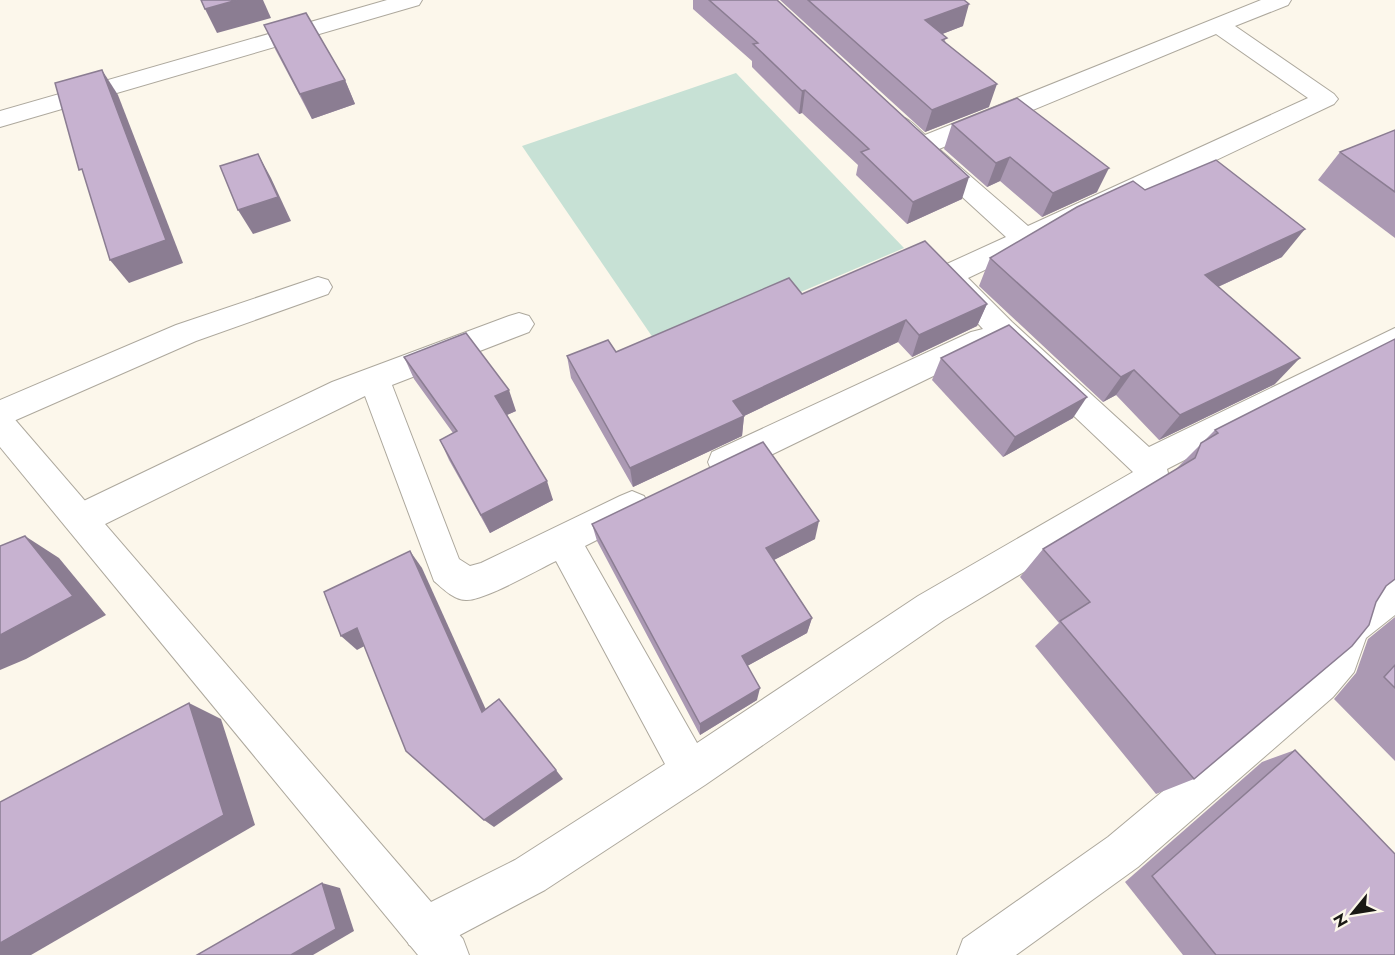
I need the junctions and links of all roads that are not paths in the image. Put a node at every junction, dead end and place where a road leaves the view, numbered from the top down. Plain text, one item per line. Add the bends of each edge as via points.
1 (411, 0) edge
2 (1280, 0) edge
3 (1218, 25) junction
4 (878, 105) edge
5 (1, 116) edge
6 (922, 146) junction
7 (1024, 238) junction
8 (318, 287) dead end
9 (519, 324) dead end
10 (1002, 330) junction
11 (1395, 339) edge
12 (374, 379) junction
13 (0, 414) edge
14 (0, 424) edge
15 (1146, 464) junction
16 (701, 473) edge
17 (658, 493) edge
18 (81, 519) junction
19 (562, 539) junction
20 (1395, 593) edge
21 (691, 771) junction
22 (436, 942) edge
23 (979, 955) edge

1 - 5 street
2 - 3 street
3 - 6 street
3 - 7 street via 1326,99
4 - 6 street
6 - 7 street
7 - 10 street via 948,275
8 - 13 street via 186,333
9 - 12 street
10 - 15 street
10 - 16 street
11 - 15 street
12 - 18 street via 295,413
12 - 19 street via 446,570 466,584
14 - 18 street
15 - 21 street via 1152,473 1150,479 931,608
17 - 19 street
18 - 22 street
19 - 21 street
20 - 23 street via 1353,626 1344,640 1341,659 1320,684 1123,852
21 - 22 street via 530,875

